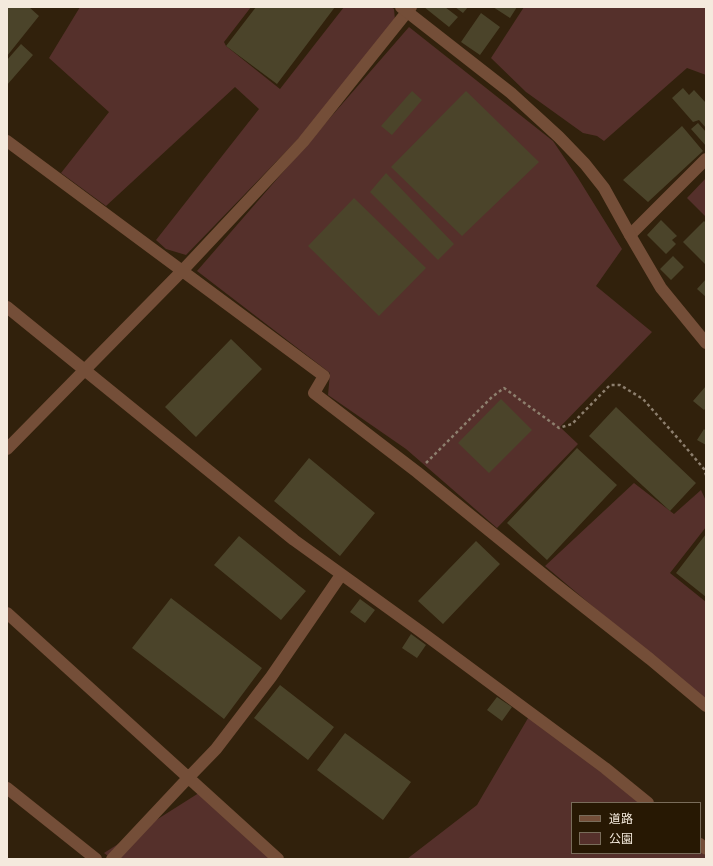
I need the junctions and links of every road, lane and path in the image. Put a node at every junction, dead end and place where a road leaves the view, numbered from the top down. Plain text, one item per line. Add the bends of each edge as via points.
1 (407, 9) edge
2 (7, 141) edge
3 (706, 159) edge
4 (630, 235) junction
5 (182, 271) junction
6 (7, 307) edge
7 (706, 343) edge
8 (84, 370) junction
9 (7, 448) edge
10 (418, 472) junction
11 (706, 474) edge
12 (342, 575) junction
13 (7, 614) edge
14 (706, 706) edge
15 (188, 778) junction
16 (7, 788) edge
17 (647, 802) edge
18 (96, 859) edge
19 (112, 859) edge
20 (278, 859) edge

1 - 4 street via 511,93 559,137 604,188
1 - 5 street via 303,142
2 - 5 street
3 - 4 street
4 - 7 street via 661,288
5 - 8 street
5 - 10 street via 324,376 314,393
6 - 8 street
8 - 9 street
8 - 12 street via 294,540
10 - 11 path via 504,388 559,428 572,424 610,385 620,385 643,399
10 - 14 street
12 - 15 street via 271,677 220,743
12 - 17 street via 605,768
13 - 15 street
15 - 19 street
15 - 20 street
16 - 18 street

